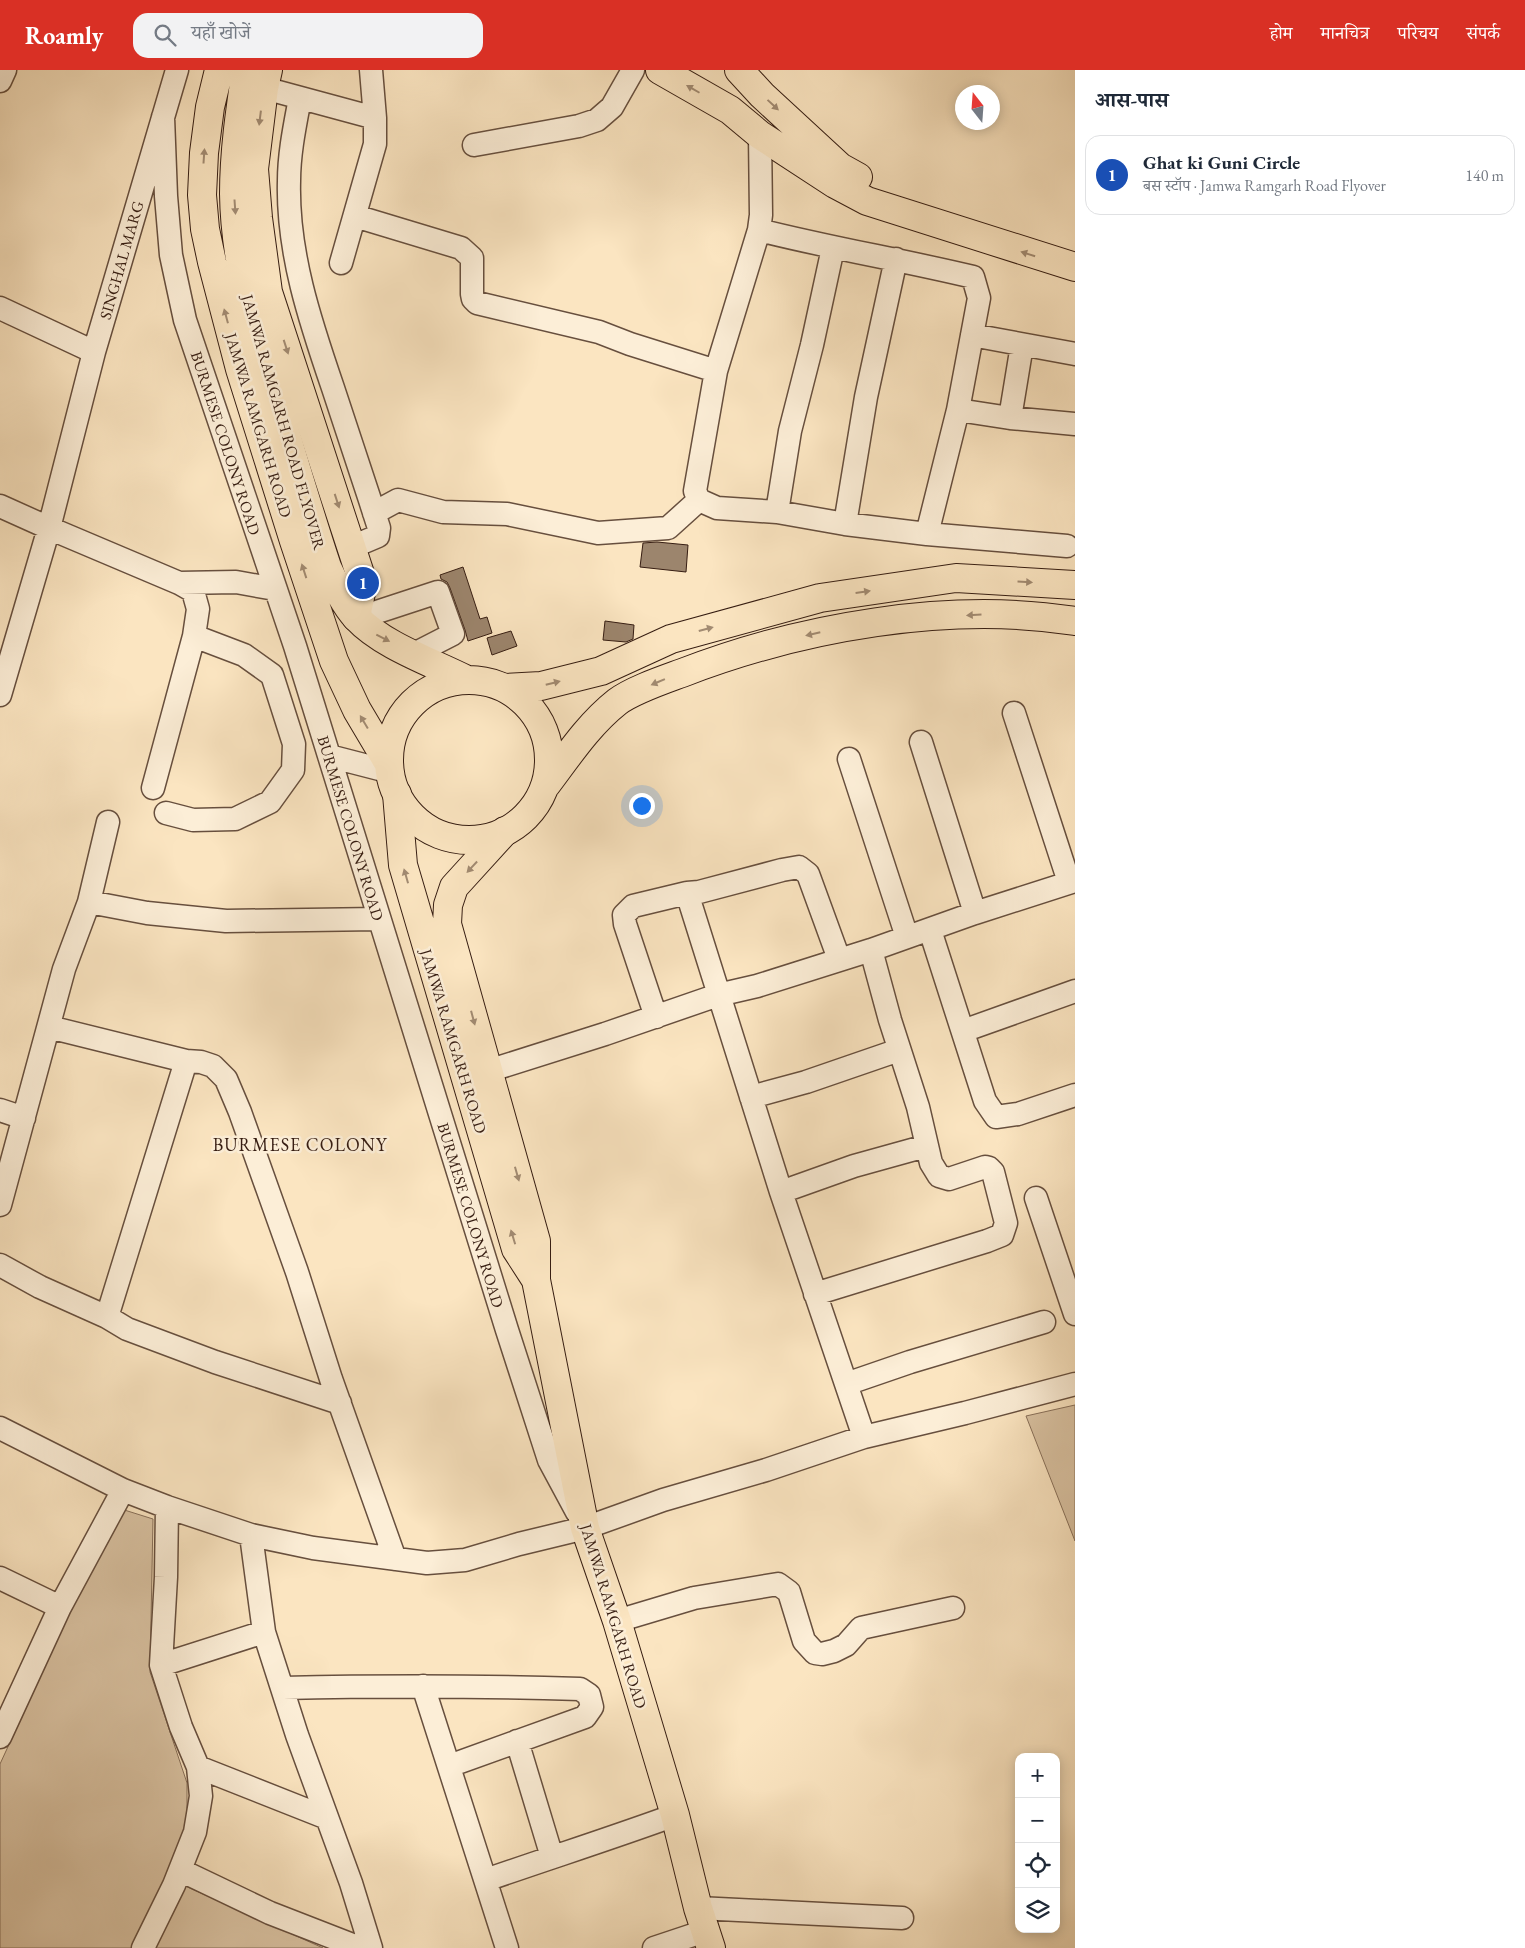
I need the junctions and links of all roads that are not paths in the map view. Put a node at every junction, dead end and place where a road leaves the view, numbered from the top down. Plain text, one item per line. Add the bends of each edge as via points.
1 (5, 70) edge
2 (177, 70) edge
3 (219, 70) edge
4 (371, 70) edge
5 (634, 70) edge
6 (660, 70) edge
7 (259, 76) edge
8 (745, 77) edge
9 (0, 81) edge
10 (300, 98) junction
11 (730, 110) junction
12 (163, 117) junction
13 (376, 118) junction
14 (760, 135) junction
15 (474, 145) dead end
16 (814, 157) junction
17 (355, 216) junction
18 (759, 230) junction
19 (833, 248) junction
20 (1075, 248) edge
21 (896, 259) junction
22 (341, 263) dead end
23 (1075, 267) edge
24 (0, 308) edge
25 (972, 335) junction
26 (1022, 345) junction
27 (94, 352) junction
28 (1075, 354) edge
29 (716, 371) junction
30 (958, 410) junction
31 (1010, 418) junction
32 (1075, 424) edge
33 (699, 500) junction
34 (0, 506) edge
35 (777, 512) junction
36 (374, 513) junction
37 (845, 524) junction
38 (49, 528) junction
39 (927, 534) junction
40 (1067, 546) dead end
41 (352, 547) junction
42 (179, 583) junction
43 (1075, 584) edge
44 (275, 590) junction
45 (356, 617) junction
46 (1075, 621) edge
47 (194, 636) junction
48 (414, 654) junction
49 (465, 679) junction
50 (504, 688) junction
51 (0, 695) edge
52 (1014, 713) dead end
53 (921, 742) dead end
54 (329, 756) junction
55 (849, 758) dead end
56 (392, 777) junction
57 (546, 785) junction
58 (153, 788) dead end
59 (166, 813) dead end
60 (108, 822) dead end
61 (505, 831) junction
62 (1072, 881) edge
63 (687, 893) junction
64 (89, 902) junction
65 (975, 913) junction
66 (378, 919) junction
67 (930, 930) junction
68 (907, 937) junction
69 (871, 950) junction
70 (839, 959) junction
71 (1075, 991) edge
72 (718, 995) junction
73 (656, 1017) junction
74 (49, 1027) junction
75 (963, 1031) junction
76 (899, 1050) junction
77 (186, 1061) junction
78 (488, 1071) junction
79 (1075, 1095) edge
80 (751, 1097) junction
81 (0, 1110) edge
82 (24, 1118) junction
83 (926, 1146) junction
84 (781, 1192) junction
85 (1036, 1198) dead end
86 (0, 1205) edge
87 (0, 1265) edge
88 (536, 1280) junction
89 (814, 1294) junction
90 (1075, 1314) edge
91 (107, 1317) junction
92 (1044, 1322) dead end
93 (846, 1384) junction
94 (1075, 1384) edge
95 (340, 1403) junction
96 (0, 1428) edge
97 (864, 1437) junction
98 (123, 1490) junction
99 (167, 1507) junction
100 (586, 1528) junction
101 (251, 1535) junction
102 (395, 1559) junction
103 (0, 1578) edge
104 (60, 1607) junction
105 (953, 1608) dead end
106 (618, 1621) junction
107 (264, 1632) junction
108 (161, 1665) junction
109 (422, 1686) junction
110 (283, 1688) junction
111 (7, 1706) edge
112 (0, 1737) edge
113 (517, 1741) junction
114 (449, 1766) junction
115 (198, 1767) junction
116 (675, 1815) junction
117 (327, 1818) junction
118 (552, 1857) junction
119 (180, 1870) junction
120 (486, 1880) junction
121 (902, 1918) dead end
122 (705, 1929) edge
123 (143, 1948) edge
124 (360, 1948) edge
125 (371, 1948) edge
126 (508, 1948) edge
127 (654, 1948) edge

1 - 9 street
2 - 12 street, SINGHAL MARG
56 -> 3 main road, JAMWA RAMGARH ROAD via 334,661 240,369 212,262 202,195 210,107
4 - 13 street
5 - 15 street via 612,107 597,120
11 -> 6 main road
7 - 10 street
7 -> 41 main road via 254,169 268,292
7 -> 45 main road, JAMWA RAMGARH ROAD FLYOVER via 235,141 234,195 241,263 264,363 316,534 334,582
8 - 11 main road
8 -> 16 main road
10 - 13 street
10 - 36 street via 288,181 293,247 319,346
11 - 14 main road
12 - 27 street, SINGHAL MARG
12 - 44 street, BURMESE COLONY ROAD via 171,254 185,320
13 - 17 street via 375,144
14 - 16 main road
14 - 18 street
16 - 20 main road via 884,191
23 -> 16 main road via 867,201 835,184
17 - 22 street
17 - 29 street via 461,248 472,258 472,294 478,303 599,332
18 - 19 street
18 - 29 street
19 - 21 street
19 - 35 street via 790,431
21 - 25 street via 972,277 979,298
21 - 37 street via 866,397
24 - 27 street
25 - 26 street
25 - 30 street
26 - 28 street
26 - 31 street
27 - 38 street, SINGHAL MARG
29 - 33 street via 695,491
30 - 31 street
30 - 39 street
31 - 32 street
33 - 35 street via 717,508
33 - 36 street via 668,528 598,533 507,514 443,512 398,500
34 - 38 street
35 - 37 street
36 - 41 street via 380,528 378,536
37 - 39 street
38 - 42 street
38 - 51 street, SINGHAL MARG
39 - 40 street
41 - 45 main road via 364,583
42 - 44 street via 236,582
42 - 47 street via 192,590 198,609
50 -> 43 main road via 541,686 601,671 671,639 820,598 956,578
44 - 54 street, BURMESE COLONY ROAD
45 -> 48 main road via 375,634
45 - 48 street via 438,592 453,634
46 -> 57 main road via 998,614 925,617 846,627 704,664 618,702 587,731
47 - 58 street
47 - 59 street via 244,655 272,676 294,744 293,770 270,802 235,819 193,820
48 - 49 main road
49 - 50 main road via 496,683
49 - 56 main road via 435,688 409,706 393,733
50 - 57 main road via 523,698 542,724 550,754
52 - 62 street
53 - 65 street
54 - 56 street
54 - 66 street, BURMESE COLONY ROAD
55 - 68 street
56 - 61 main road via 414,821 444,837 472,840
88 -> 56 main road, JAMWA RAMGARH ROAD via 516,1249 403,865
57 - 61 main road via 530,812
60 - 64 street
61 -> 78 main road, JAMWA RAMGARH ROAD via 454,887 448,905 447,924
62 - 65 street
63 - 70 street via 799,867 808,874
63 - 72 street
63 - 73 street via 633,906 624,915
64 - 66 street via 148,913 226,921
64 - 74 street via 64,969
65 - 67 street
66 - 100 street, BURMESE COLONY ROAD via 549,1460
67 - 68 street
67 - 75 street
68 - 69 street
69 - 70 street
69 - 76 street
70 - 72 street
71 - 75 street
72 - 73 street
72 - 80 street
73 - 78 street
74 - 77 street
74 - 82 street
75 - 79 street via 985,1101 996,1116 1018,1114
76 - 80 street
76 - 83 street via 918,1107
77 - 91 street
77 - 95 street via 212,1066 226,1080 264,1176
78 -> 88 main road, JAMWA RAMGARH ROAD via 536,1241
80 - 84 street
81 - 82 street
82 - 86 street
83 - 84 street via 854,1166
83 - 89 street via 939,1176 948,1179 985,1167 993,1172 1006,1223 1002,1235
84 - 89 street
85 - 90 street
87 - 91 street
88 - 100 main road, JAMWA RAMGARH ROAD
89 - 93 street
91 - 95 street via 128,1329 215,1362
92 - 93 street
93 - 97 street
94 - 97 street
95 - 102 street
96 - 98 street
97 - 100 street via 663,1500
98 - 99 street
98 - 104 street
99 - 101 street
99 - 108 street
100 - 102 street via 466,1560 427,1563
100 - 106 main road, JAMWA RAMGARH ROAD
101 - 102 street via 313,1548
101 - 107 street
103 - 104 street
104 - 111 street
105 - 106 street via 862,1628 846,1645 822,1654 815,1653 804,1640 789,1592 778,1584 694,1598
106 - 116 main road, JAMWA RAMGARH ROAD
107 - 108 street
107 - 110 street
108 - 115 street
109 - 110 street
109 - 113 street via 580,1689 589,1695 592,1707 586,1717
109 - 114 street
110 - 117 street
111 - 112 street
113 - 114 street
113 - 118 street
114 - 120 street
115 - 117 street
115 - 119 street via 201,1796 195,1832
116 - 118 street
116 - 122 main road, JAMWA RAMGARH ROAD
117 - 125 street
118 - 120 street
119 - 123 street
119 - 124 street via 270,1913
120 - 126 street
121 - 122 street
122 - 127 street

